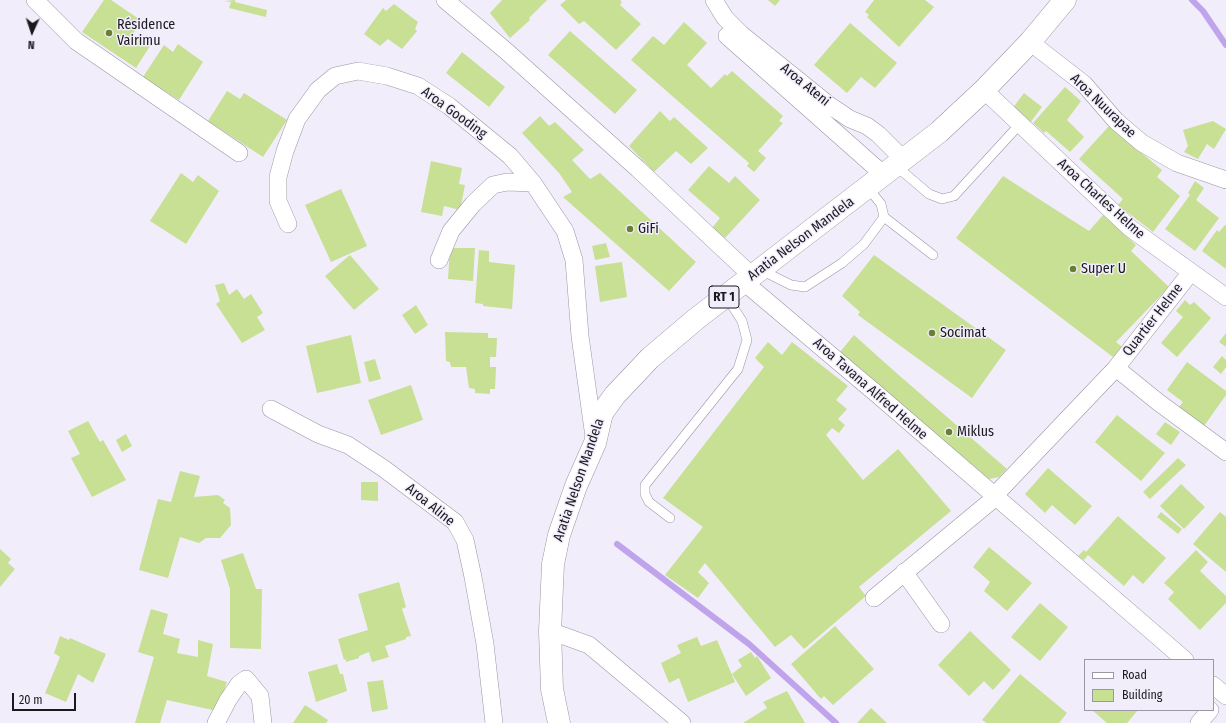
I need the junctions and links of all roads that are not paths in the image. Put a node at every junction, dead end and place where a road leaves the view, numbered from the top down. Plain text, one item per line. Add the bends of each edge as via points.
1 (35, 0) edge
2 (714, 0) edge
3 (1065, 0) edge
4 (456, 3) edge
5 (718, 28) dead end
6 (1030, 42) junction
7 (984, 90) junction
8 (1020, 124) junction
9 (239, 153) dead end
10 (888, 172) junction
11 (1226, 180) edge
12 (533, 183) junction
13 (884, 217) junction
14 (288, 224) dead end
15 (934, 255) dead end
16 (438, 260) dead end
17 (1191, 272) junction
18 (752, 276) junction
19 (726, 296) junction
20 (1226, 297) edge
21 (1116, 368) junction
22 (271, 409) dead end
23 (594, 443) junction
24 (1226, 452) edge
25 (996, 496) junction
26 (670, 518) dead end
27 (904, 572) junction
28 (874, 598) dead end
29 (942, 624) dead end
30 (550, 631) junction
31 (1184, 659) edge
32 (552, 689) junction
33 (1209, 711) edge
34 (216, 723) edge
35 (263, 723) edge
36 (494, 723) edge
37 (545, 723) edge
38 (559, 723) edge
39 (682, 723) edge
40 (1199, 723) edge

1 - 9 street via 76,41
2 - 10 street, Aroa Ateni via 725,18 741,34 829,105 850,120 878,134
3 - 6 main road, Aratia Nelson Mandela / RT 1
4 - 18 street, Aroa Tavana Alfred Helme
5 - 10 street
6 - 7 main road, Aratia Nelson Mandela / RT 1
6 - 11 street, Aroa Nuurapae via 1084,84 1116,121 1142,143 1177,163
7 - 8 street, Aroa Charles Helme
7 - 10 main road, Aratia Nelson Mandela / RT 1 via 939,132
8 - 10 lane via 954,196 942,199 928,194
8 - 17 street, Aroa Charles Helme via 1130,228
10 - 13 lane via 881,204
10 - 18 main road, Aratia Nelson Mandela / RT 1
12 - 14 street, Aroa Gooding via 510,156 449,106 418,86 387,76 358,71 335,76 318,90 296,119 278,177 278,201
12 - 16 street via 508,182 493,185 450,231
12 - 23 street, Aroa Gooding via 565,231 574,260 580,336
13 - 15 lane
13 - 18 lane via 864,244 842,264 805,287
17 - 20 street, Aroa Charles Helme
17 - 21 street, Quartier Helme
18 - 19 main road, Aratia Nelson Mandela / RT 1
18 - 25 street, Aroa Tavana Alfred Helme
19 - 23 main road, Aratia Nelson Mandela / RT 1 via 650,358 615,395 602,413
19 - 26 lane via 742,321 747,340 738,369 645,485 644,494 649,502
21 - 24 street
21 - 25 street, Quartier Helme
22 - 36 street, Aroa Aline via 318,434 348,445 455,522 465,540 473,577 485,644
23 - 30 main road, Aratia Nelson Mandela / RT 1 via 559,535 553,564
25 - 27 street
25 - 31 street, Aroa Tavana Alfred Helme
27 - 28 street
27 - 29 street
30 - 32 main road, Aratia Nelson Mandela / RT 1
30 - 39 street via 589,645
32 - 37 main road, Aratia Nelson Mandela / RT 1
32 - 38 main road, Aratia Nelson Mandela / RT 1
33 - 40 street
34 - 35 street via 238,684 246,679 260,696

